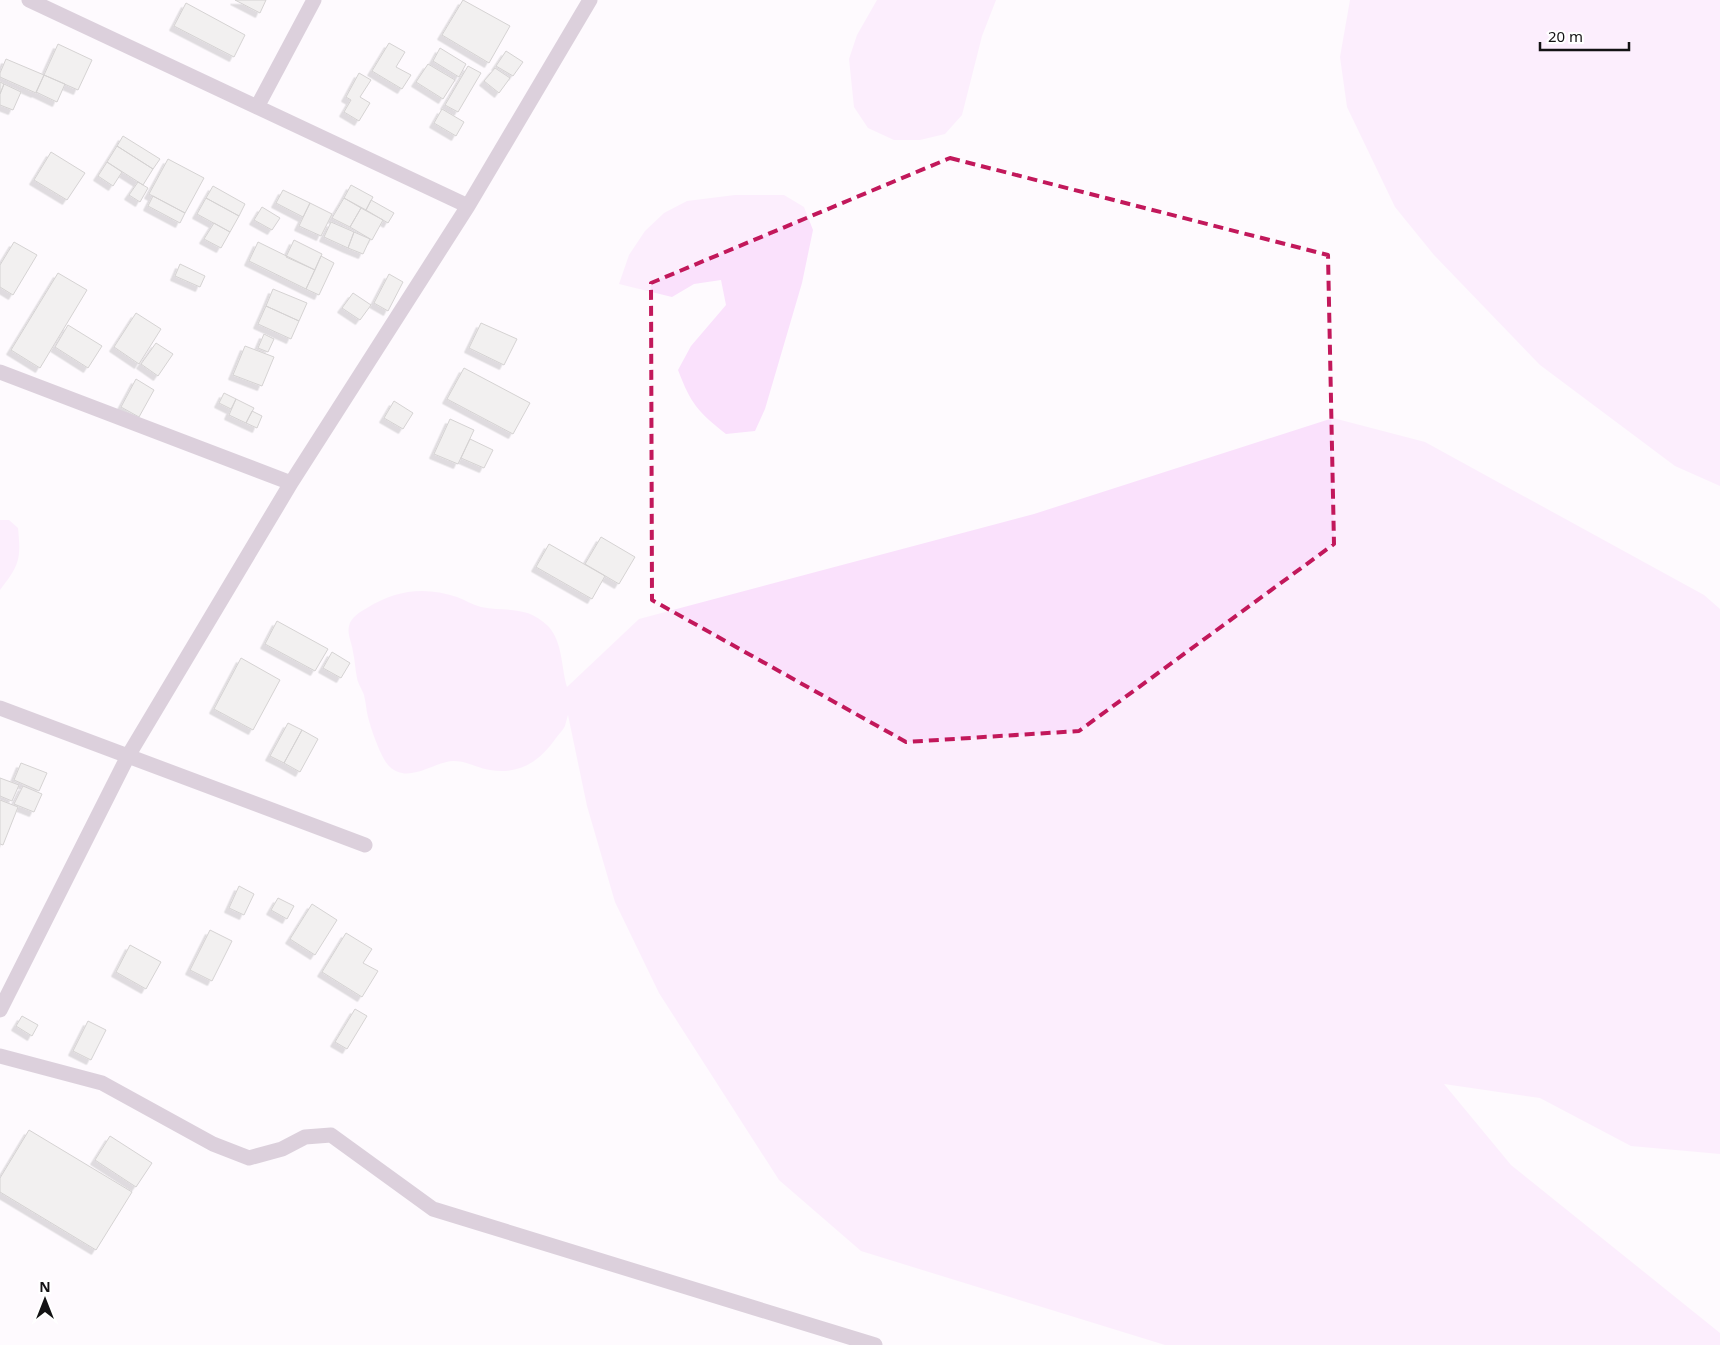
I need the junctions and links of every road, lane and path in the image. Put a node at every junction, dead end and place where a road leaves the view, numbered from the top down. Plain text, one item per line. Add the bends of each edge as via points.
1 (29, 0) edge
2 (314, 0) edge
3 (590, 0) edge
4 (257, 106) junction
5 (468, 206) junction
6 (0, 372) edge
7 (291, 483) junction
8 (0, 708) edge
9 (128, 756) junction
10 (365, 845) dead end
11 (0, 1010) edge
12 (0, 1056) edge
13 (875, 1345) edge

1 - 4 street
2 - 4 street
3 - 5 street
4 - 5 street
5 - 7 street
6 - 7 street
7 - 9 street
8 - 9 street
9 - 10 street
9 - 11 street
12 - 13 street via 102,1083 213,1144 248,1158 305,1137 331,1135 433,1209

